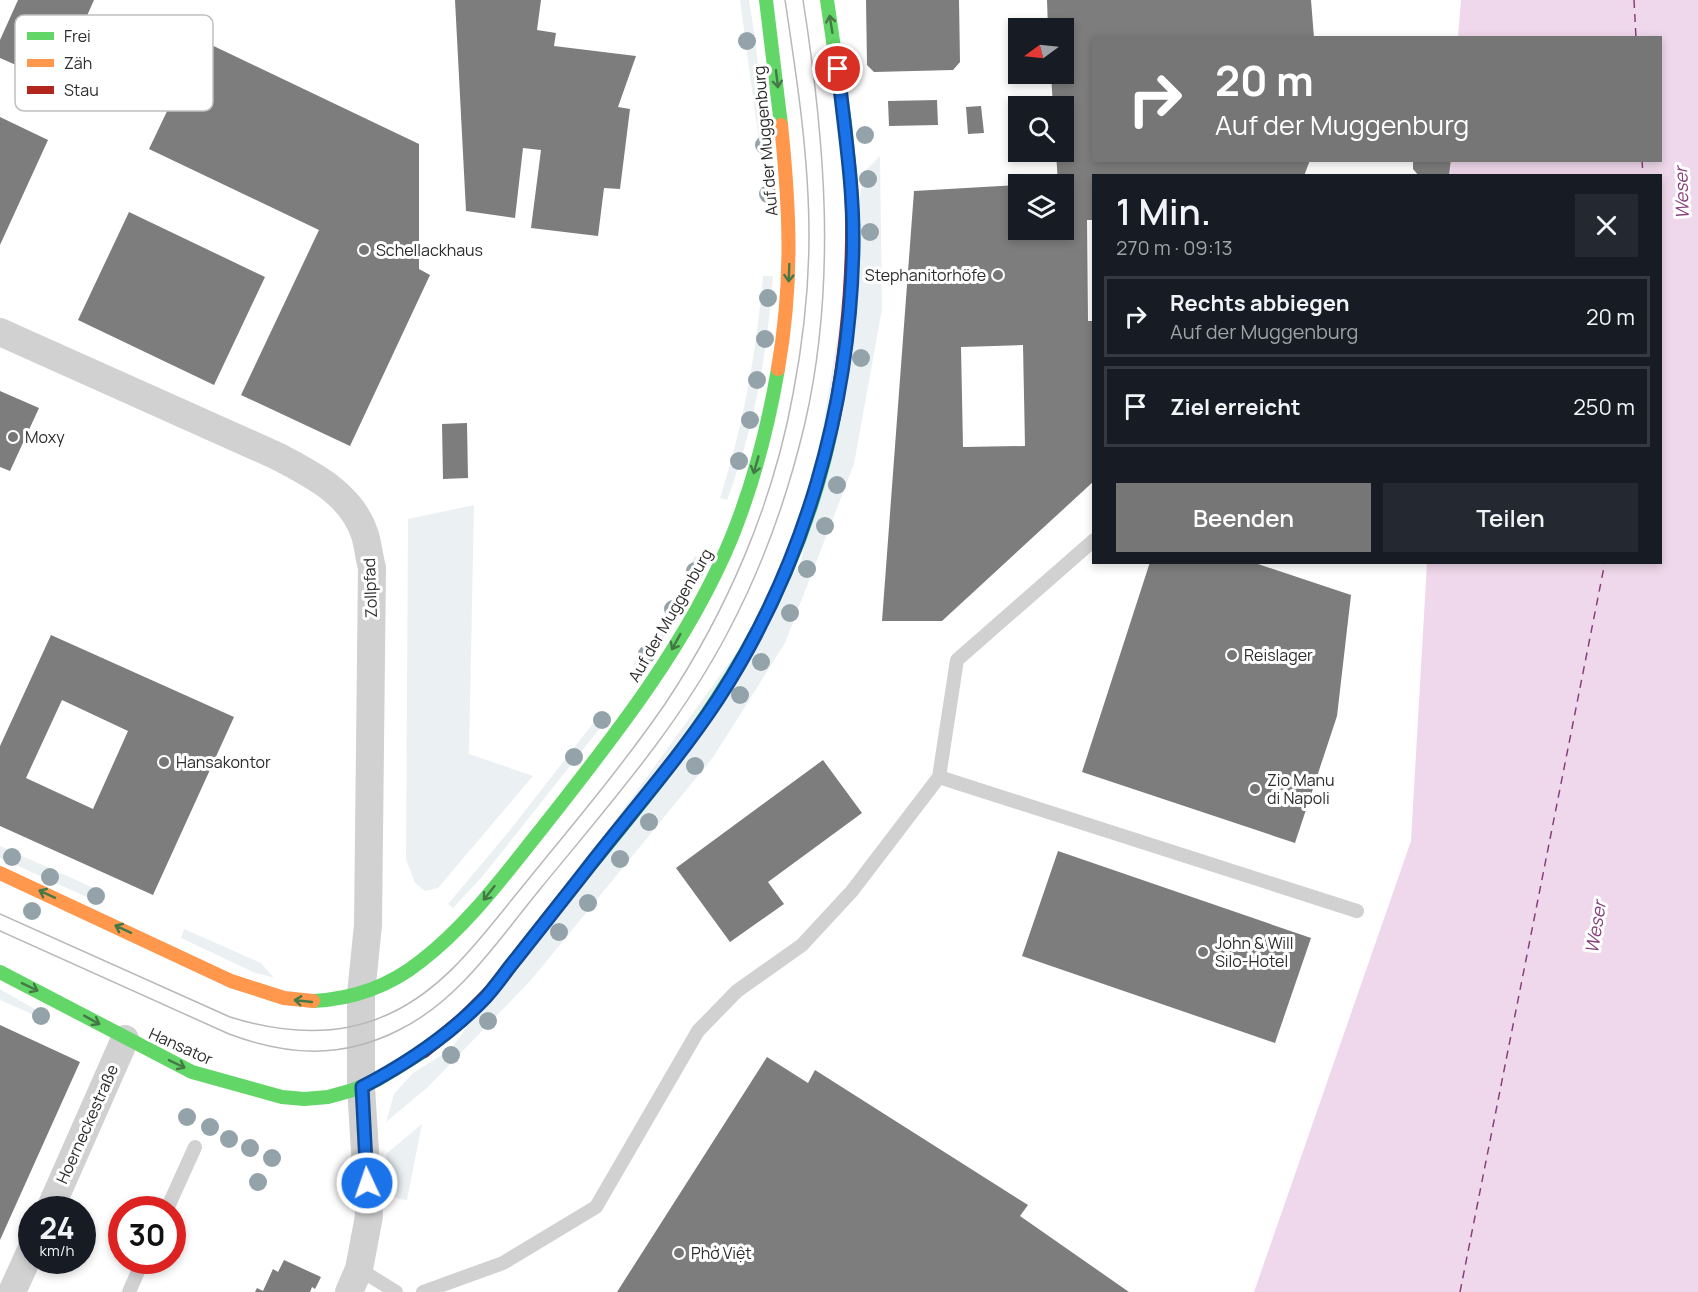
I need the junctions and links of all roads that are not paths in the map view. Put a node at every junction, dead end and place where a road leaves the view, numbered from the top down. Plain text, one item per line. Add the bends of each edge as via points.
1 (766, 0) edge
2 (827, 0) edge
3 (0, 332) edge
4 (1092, 542) edge
5 (939, 777) junction
6 (0, 873) edge
7 (1357, 910) dead end
8 (0, 972) edge
9 (361, 994) junction
10 (124, 1038) junction
11 (362, 1087) junction
12 (195, 1147) dead end
13 (56, 1196) edge
14 (172, 1196) edge
15 (20, 1274) edge
16 (137, 1274) edge
17 (354, 1281) edge
18 (12, 1292) edge
19 (129, 1292) edge
20 (396, 1292) edge
21 (423, 1292) edge

1 -> 9 street, Auf der Muggenburg via 786,169 790,273 773,394 756,465 734,530 716,571 669,654 586,773 478,906 418,964
11 -> 2 street via 428,1048 483,1000 686,744 747,651 790,561 830,436 843,373 850,309 850,180
3 - 9 street, Zollpfad via 316,477 346,501 365,534 372,567 368,925
4 - 5 lane via 957,660
5 - 7 lane
5 - 21 lane via 852,891 802,945 737,991 698,1031 596,1207 503,1263
9 -> 6 street via 309,1002 236,983
8 -> 10 street, Hansator
9 - 11 street, Zollpfad
10 -> 11 street, Hansator via 197,1074 265,1093 303,1099
10 - 13 street, Hoerneckestraße
11 - 17 street, Zollpfad via 369,1216
12 - 14 lane
15 - 18 street
16 - 19 lane
17 - 20 lane

